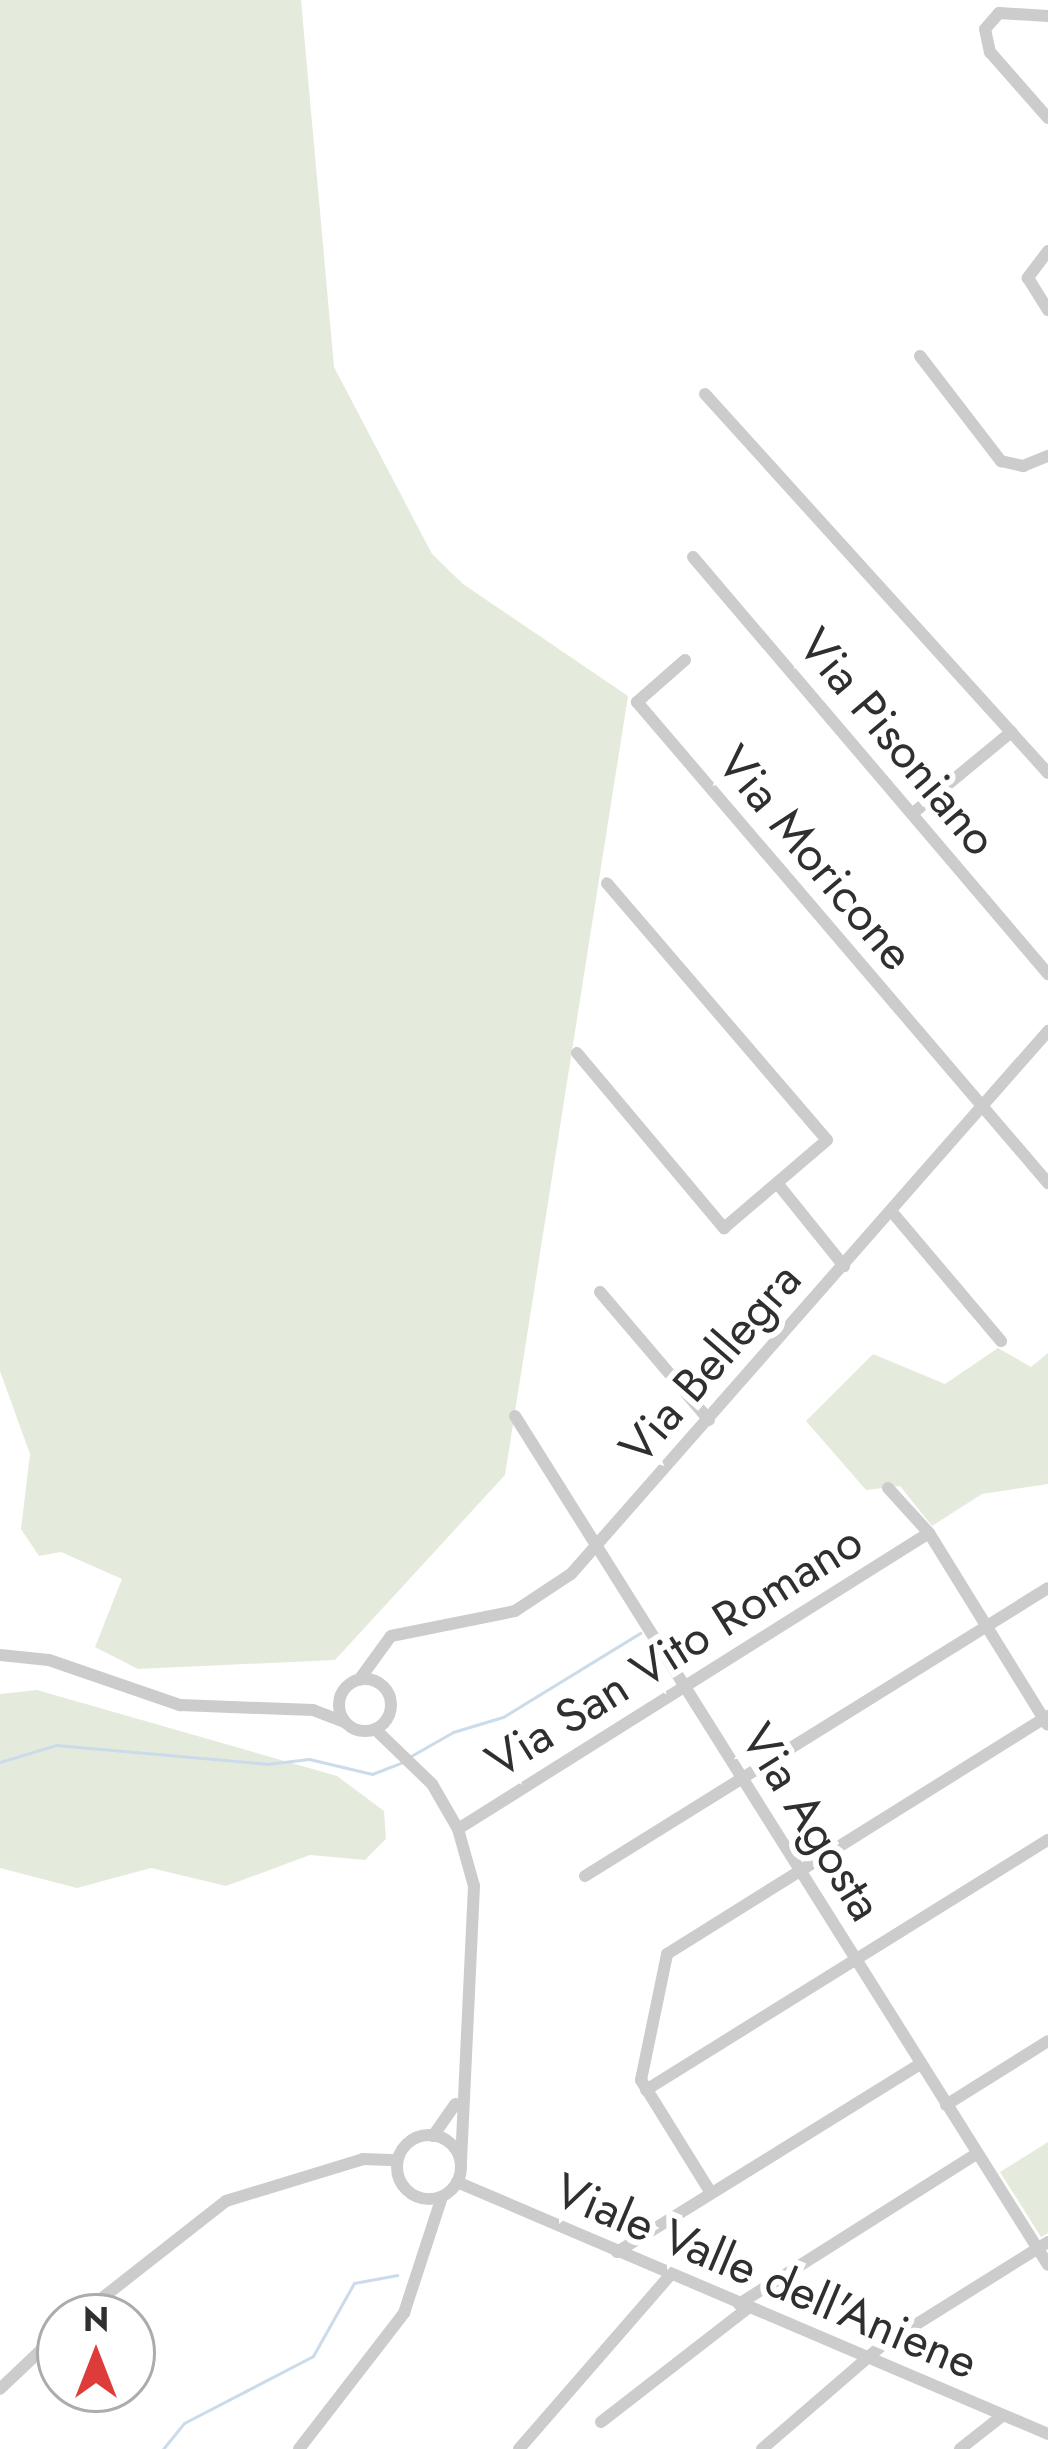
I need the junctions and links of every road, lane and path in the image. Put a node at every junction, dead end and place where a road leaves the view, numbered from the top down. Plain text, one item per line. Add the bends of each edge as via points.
1 (1025, 6) edge
2 (1048, 16) edge
3 (1048, 118) edge
4 (1048, 251) edge
5 (1048, 310) edge
6 (920, 356) dead end
7 (705, 394) dead end
8 (1048, 456) edge
9 (693, 557) dead end
10 (685, 660) dead end
11 (1011, 732) junction
12 (1048, 773) edge
13 (912, 814) junction
14 (607, 883) dead end
15 (1048, 974) edge
16 (1048, 1030) edge
17 (578, 1053) dead end
18 (984, 1108) junction
19 (777, 1183) junction
20 (1048, 1183) edge
21 (892, 1212) junction
22 (844, 1266) junction
23 (600, 1292) dead end
24 (1001, 1341) dead end
25 (515, 1416) dead end
26 (709, 1420) junction
27 (888, 1488) dead end
28 (928, 1533) junction
29 (597, 1547) junction
30 (1048, 1588) edge
31 (985, 1626) junction
32 (0, 1655) edge
33 (375, 1658) junction
34 (358, 1680) junction
35 (380, 1684) junction
36 (686, 1686) junction
37 (344, 1690) junction
38 (304, 1710) junction
39 (390, 1710) junction
40 (1046, 1720) edge
41 (345, 1722) junction
42 (375, 1729) junction
43 (405, 1750) junction
44 (743, 1778) junction
45 (458, 1829) junction
46 (1048, 1840) edge
47 (800, 1870) junction
48 (585, 1876) dead end
49 (856, 1960) junction
50 (1048, 2042) edge
51 (920, 2064) junction
52 (646, 2090) junction
53 (459, 2097) junction
54 (946, 2105) junction
55 (433, 2135) junction
56 (976, 2153) junction
57 (398, 2160) junction
58 (460, 2162) junction
59 (457, 2182) junction
60 (711, 2193) junction
61 (412, 2194) junction
62 (442, 2197) junction
63 (427, 2230) junction
64 (1043, 2246) edge
65 (617, 2252) junction
66 (1048, 2265) edge
67 (671, 2274) junction
68 (106, 2293) edge
69 (744, 2306) junction
70 (876, 2353) junction
71 (36, 2355) edge
72 (0, 2389) edge
73 (1002, 2416) junction
74 (601, 2422) dead end
75 (1048, 2434) edge
76 (299, 2449) edge
77 (519, 2449) edge
78 (762, 2449) edge
79 (960, 2449) edge

1 - 2 street
1 - 3 street via 999,14 985,29 990,52
4 - 5 street via 1028,278
6 - 8 street via 1001,461 1023,466
7 - 11 street
9 - 13 street, Via Pisoniano
10 - 18 street, Via Moricone via 637,702
11 - 12 street
11 - 13 street
13 - 15 street, Via Pisoniano
14 - 19 street via 827,1140
16 - 18 street, Via Bellegra
17 - 19 street via 724,1228
18 - 20 street
18 - 21 street, Via Bellegra
19 - 22 street
21 - 22 street, Via Bellegra
21 - 24 street
22 - 26 street, Via Bellegra
23 - 26 street
25 - 29 street, Via Agosta
26 - 29 street, Via Bellegra
27 - 28 street
28 - 31 street
28 - 36 street, Via San Vito Romano
29 - 33 street, Via Bellegra via 538,1600 399,1632
29 - 36 street, Via Agosta
30 - 31 street
31 - 40 street
31 - 44 street
32 - 38 street via 49,1660 180,1706
33 - 34 street, Via Bellegra
33 - 35 street
34 - 35 street
34 - 37 street
35 - 39 street
36 - 44 street, Via Agosta
36 - 45 street, Via San Vito Romano
37 - 38 street
37 - 41 street
38 - 41 street
39 - 42 street
39 - 43 street
40 - 47 street
41 - 42 street
42 - 43 street
43 - 45 street
44 - 47 street, Via Agosta
44 - 48 street
45 - 53 street via 476,1930
46 - 49 street
47 - 49 street, Via Agosta
47 - 52 street via 664,1959 641,2070
49 - 51 street, Via Agosta
49 - 52 street
50 - 54 street
51 - 54 street, Via Agosta
51 - 60 street
52 - 60 street
53 - 55 street
53 - 58 street
54 - 56 street, Via Agosta
55 - 57 street via 407,2144
55 - 58 street via 451,2144
56 - 64 street, Via Agosta
56 - 69 street
57 - 61 street via 400,2183
57 - 68 street via 363,2159 233,2198
58 - 59 street
59 - 62 street
59 - 65 street, Viale Valle dell'Aniene
60 - 65 street
61 - 62 street
61 - 63 street
62 - 63 street
63 - 76 street via 404,2313
64 - 66 street, Via Agosta
64 - 70 street
65 - 67 street, Viale Valle dell'Aniene
67 - 69 street, Viale Valle dell'Aniene
67 - 77 street
69 - 70 street, Viale Valle dell'Aniene
69 - 74 street
70 - 73 street, Viale Valle dell'Aniene
70 - 78 street
71 - 72 street
73 - 75 street, Viale Valle dell'Aniene
73 - 79 street

